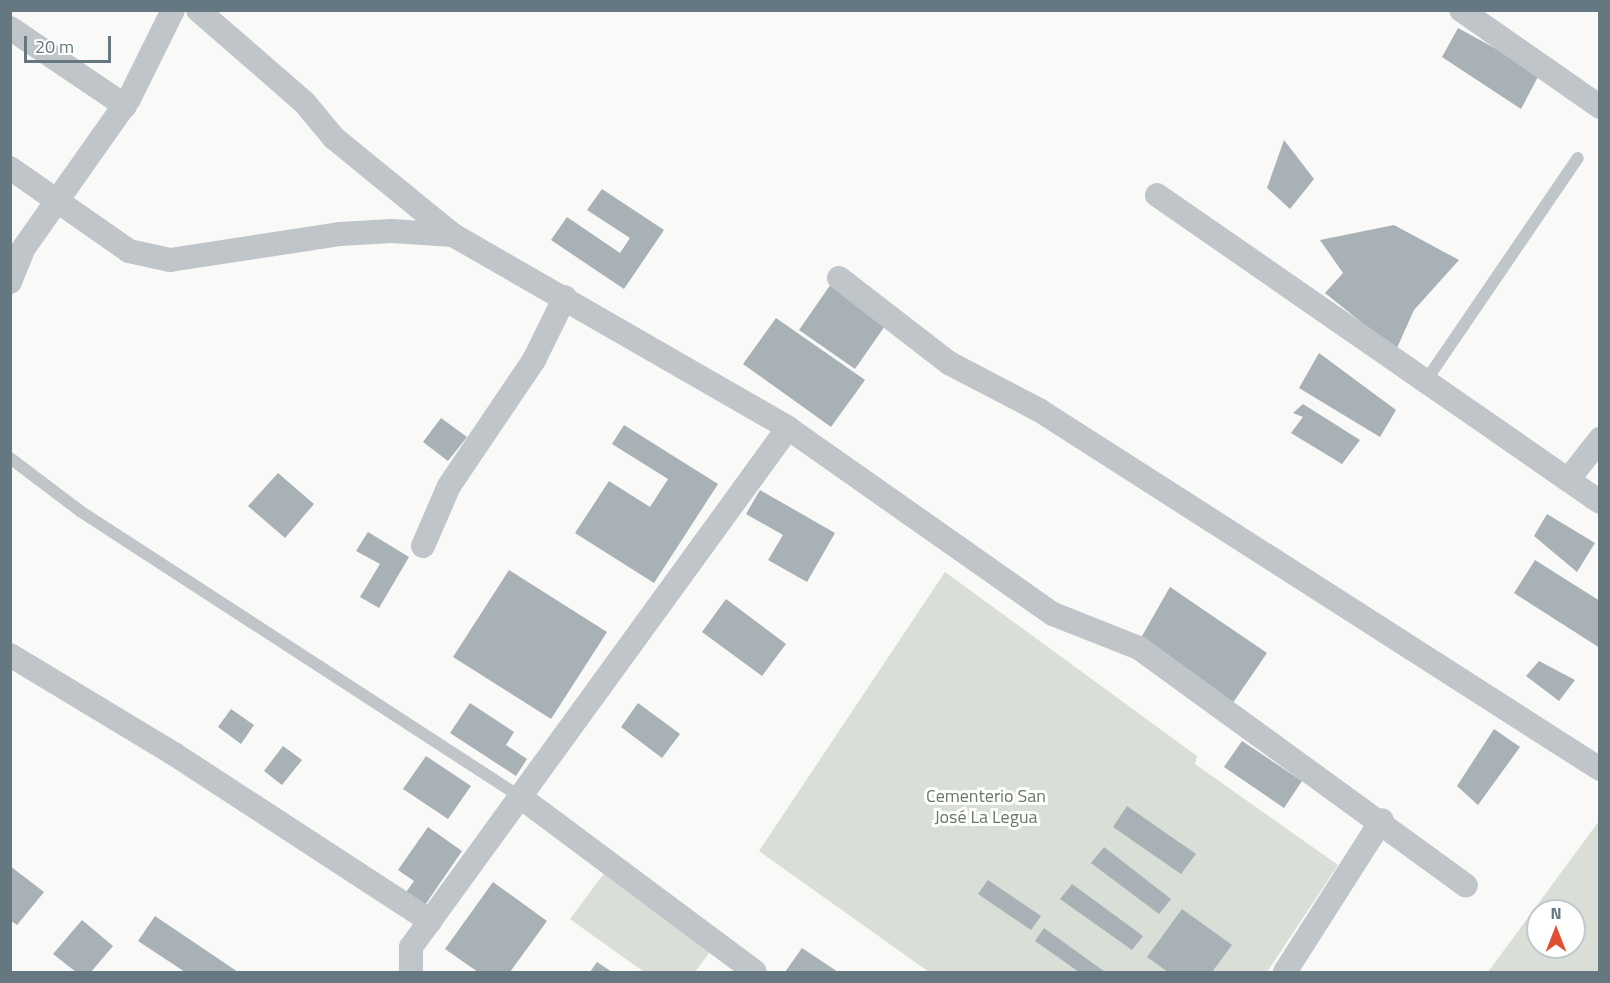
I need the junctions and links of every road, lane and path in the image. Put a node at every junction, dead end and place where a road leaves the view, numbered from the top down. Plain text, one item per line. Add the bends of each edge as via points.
1 (173, 10) edge
2 (198, 10) edge
3 (1461, 10) edge
4 (10, 28) edge
5 (124, 105) junction
6 (1599, 107) edge
7 (1578, 158) dead end
8 (10, 168) edge
9 (1157, 195) dead end
10 (55, 202) junction
11 (453, 236) junction
12 (839, 278) dead end
13 (10, 282) edge
14 (565, 297) junction
15 (1425, 382) junction
16 (788, 428) junction
17 (1599, 439) edge
18 (10, 458) edge
19 (1568, 480) junction
20 (1599, 502) edge
21 (423, 546) dead end
22 (10, 655) edge
23 (1599, 769) edge
24 (519, 796) junction
25 (1382, 820) junction
26 (1466, 886) dead end
27 (430, 921) junction
28 (411, 972) edge
29 (755, 972) edge
30 (1285, 972) edge

1 - 5 street
2 - 11 street via 304,102 367,167
3 - 6 street
4 - 5 street
5 - 10 street
7 - 15 lane
8 - 10 street
9 - 15 street
10 - 11 street via 129,251 170,260 339,234 392,231
10 - 13 street via 23,249
11 - 14 street
12 - 23 street via 949,363 1039,410
14 - 16 street
14 - 21 street via 534,360 449,486
15 - 19 street
16 - 24 street
16 - 25 street via 1053,614 1139,648
17 - 19 street
18 - 24 lane via 80,511
19 - 20 street
22 - 27 street via 174,754
24 - 27 street
24 - 29 street
25 - 26 street
25 - 30 street
27 - 28 street via 411,947

